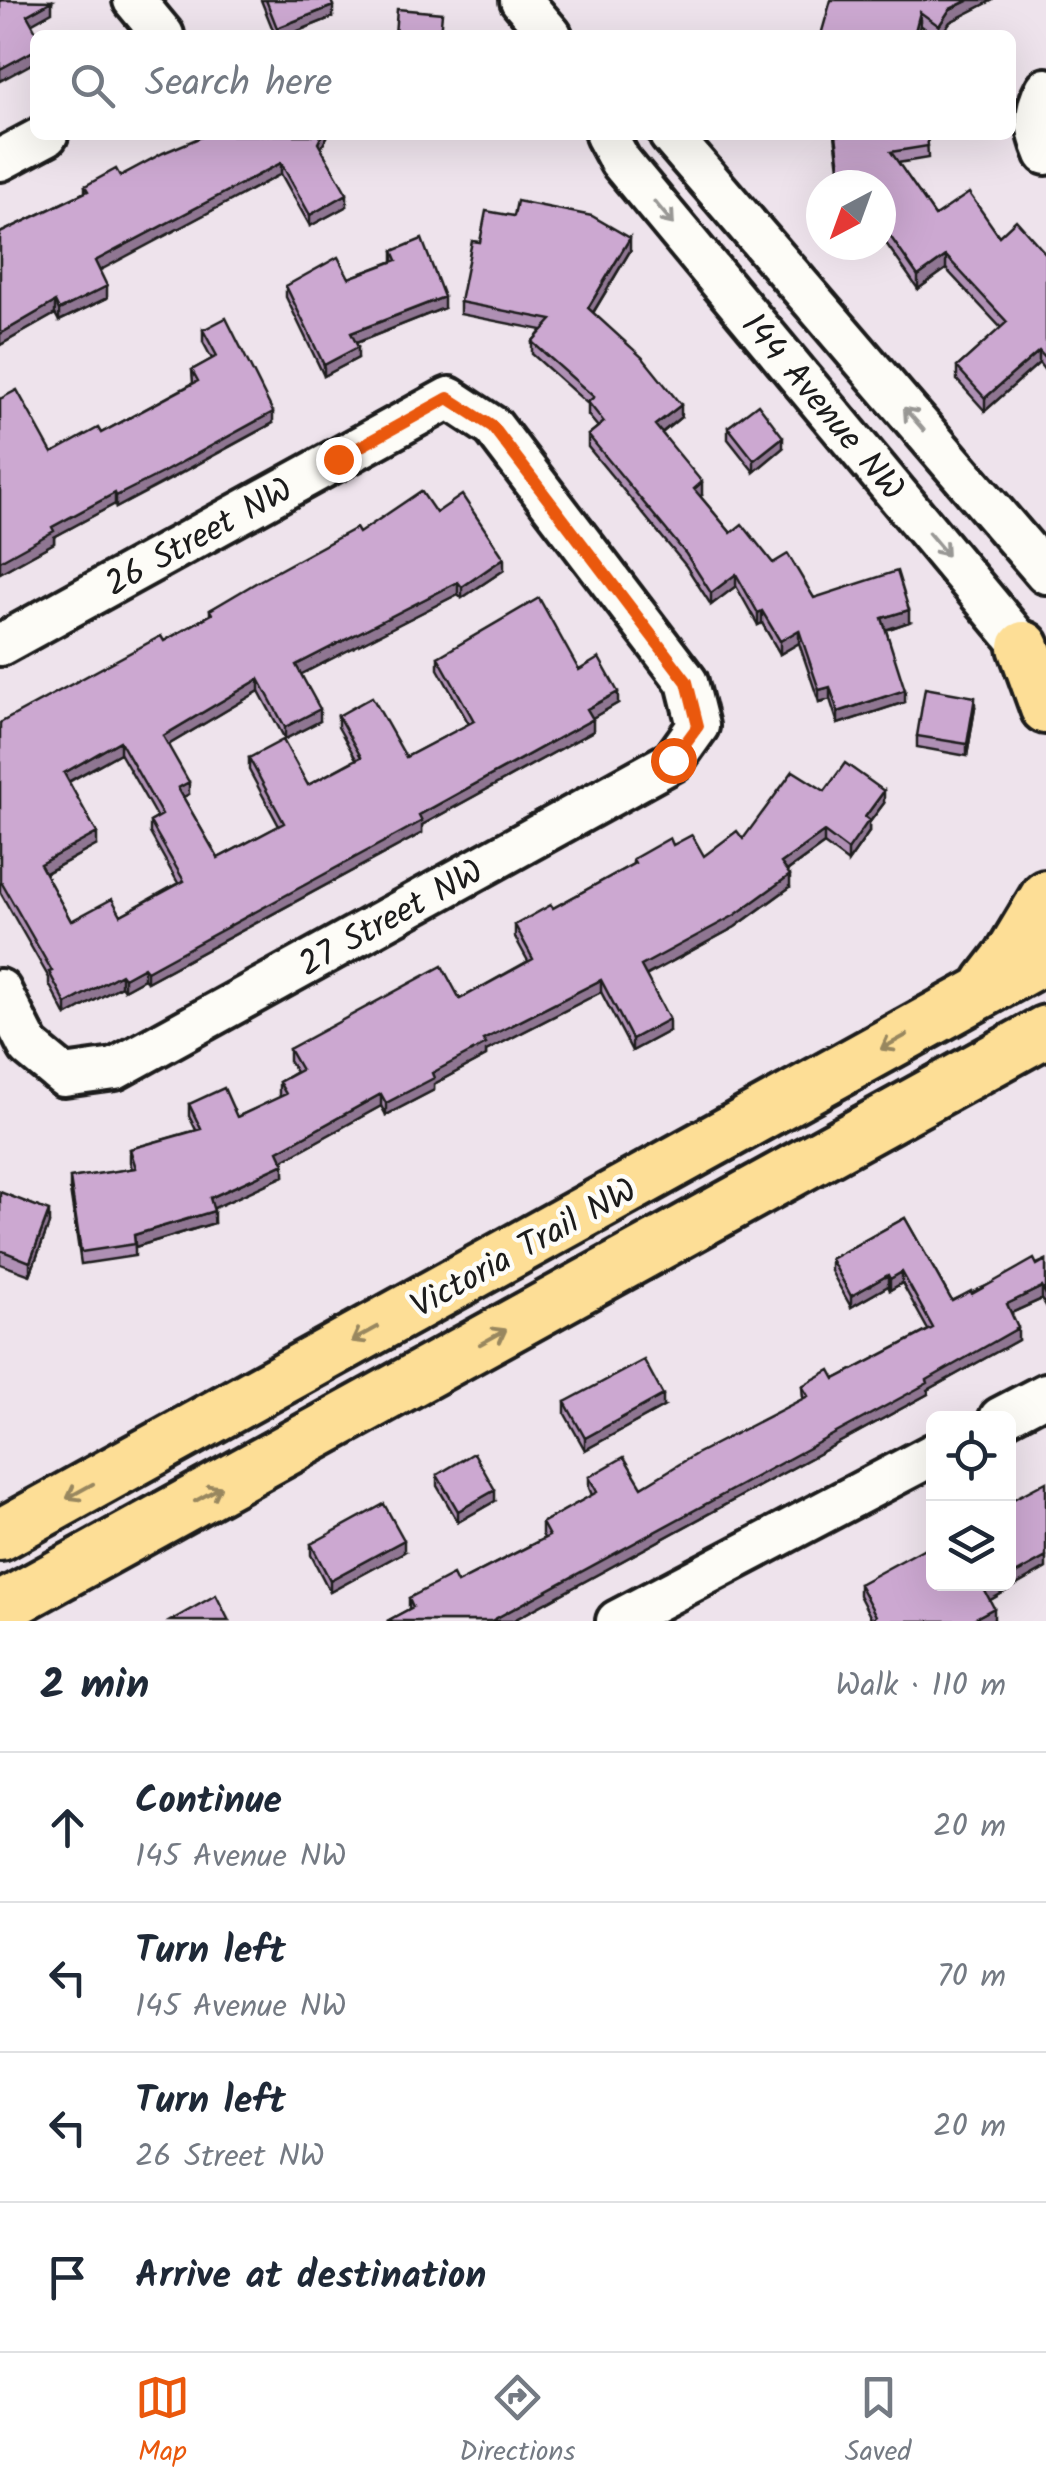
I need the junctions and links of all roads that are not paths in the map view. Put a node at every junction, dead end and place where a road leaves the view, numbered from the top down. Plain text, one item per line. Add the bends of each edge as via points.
1 (134, 0) edge
2 (521, 0) edge
3 (160, 30) edge
4 (547, 30) edge
5 (1041, 102) edge
6 (38, 140) edge
7 (609, 140) edge
8 (674, 140) edge
9 (1046, 154) edge
10 (0, 160) edge
11 (1046, 573) edge
12 (0, 645) edge
13 (1035, 660) edge
14 (1046, 708) edge
15 (698, 726) joint
16 (1046, 896) edge
17 (1046, 958) edge
18 (0, 990) edge
19 (980, 995) junction
20 (1042, 1035) edge
21 (1046, 1394) edge
22 (1013, 1411) edge
23 (926, 1458) edge
24 (0, 1535) edge
25 (0, 1608) edge
26 (617, 1621) edge

1 - 3 street
2 - 4 street
5 - 9 street
6 - 10 street
7 -> 13 street, 144 Avenue NW
11 -> 8 street, 144 Avenue NW
12 - 15 street, 26 Street NW via 448,398 493,427 687,682
13 - 14 main road
15 - 18 street, 27 Street NW via 673,760 656,770 114,1069 64,1076 30,1047
16 - 19 main road
17 - 19 main road, Victoria Trail NW
19 -> 24 main road, Victoria Trail NW
25 -> 20 main road, Victoria Trail NW
21 - 22 street
23 - 26 street

